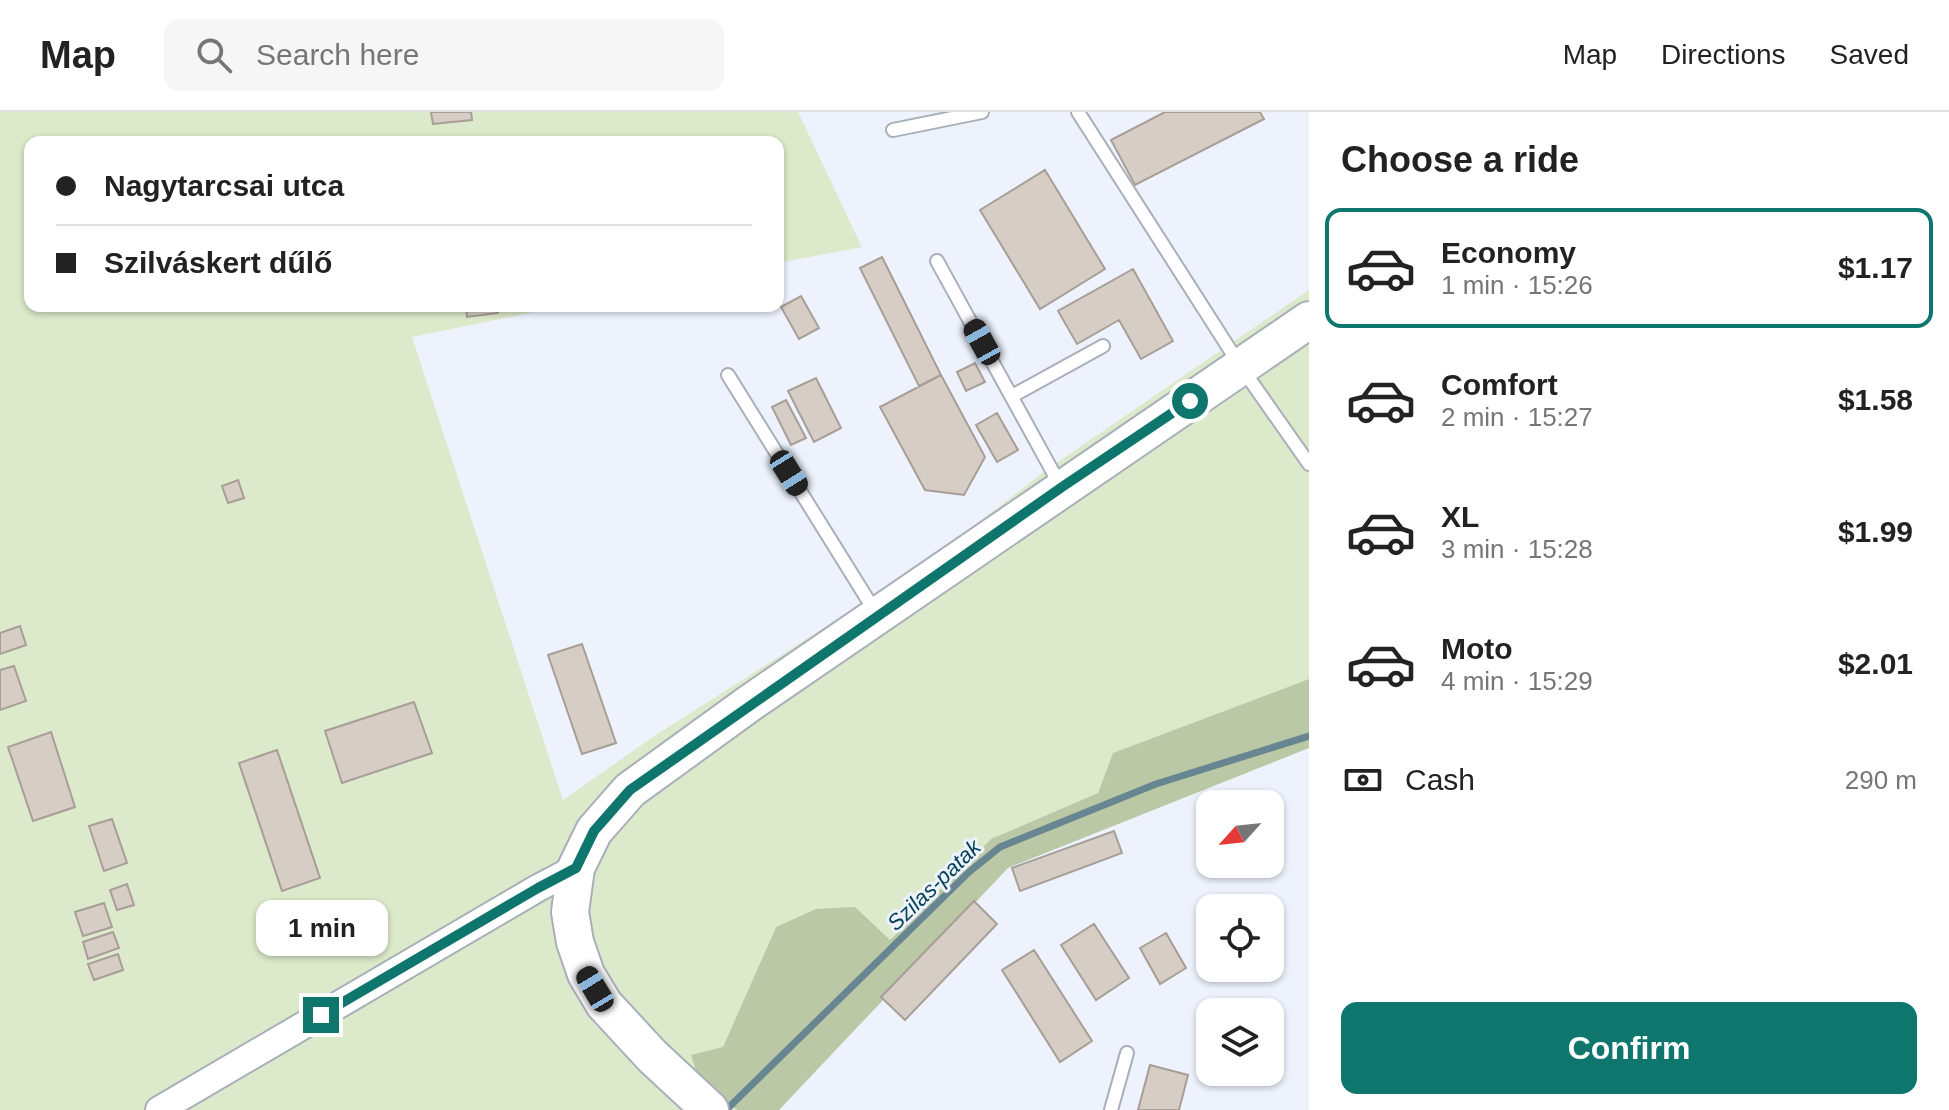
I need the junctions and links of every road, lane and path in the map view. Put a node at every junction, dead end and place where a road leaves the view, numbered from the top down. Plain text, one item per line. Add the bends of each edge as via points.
1 (982, 112) edge
2 (1078, 112) edge
3 (893, 130) dead end
4 (937, 261) dead end
5 (1309, 320) edge
6 (1103, 346) dead end
7 (1241, 367) junction
8 (728, 375) dead end
9 (1012, 396) junction
10 (1309, 464) edge
11 (1062, 487) junction
12 (878, 616) junction
13 (576, 868) junction
14 (1127, 1053) dead end
15 (706, 1107) edge
16 (159, 1110) edge
17 (1111, 1110) edge

1 - 3 lane
2 - 7 lane
4 - 9 lane
5 - 7 main road
6 - 9 lane
7 - 10 lane
7 - 11 main road
8 - 12 lane
9 - 11 lane
11 - 12 main road
12 - 13 main road via 630,790 594,831
13 - 15 main road via 570,912 586,974 604,1004
13 - 16 street
14 - 17 lane

